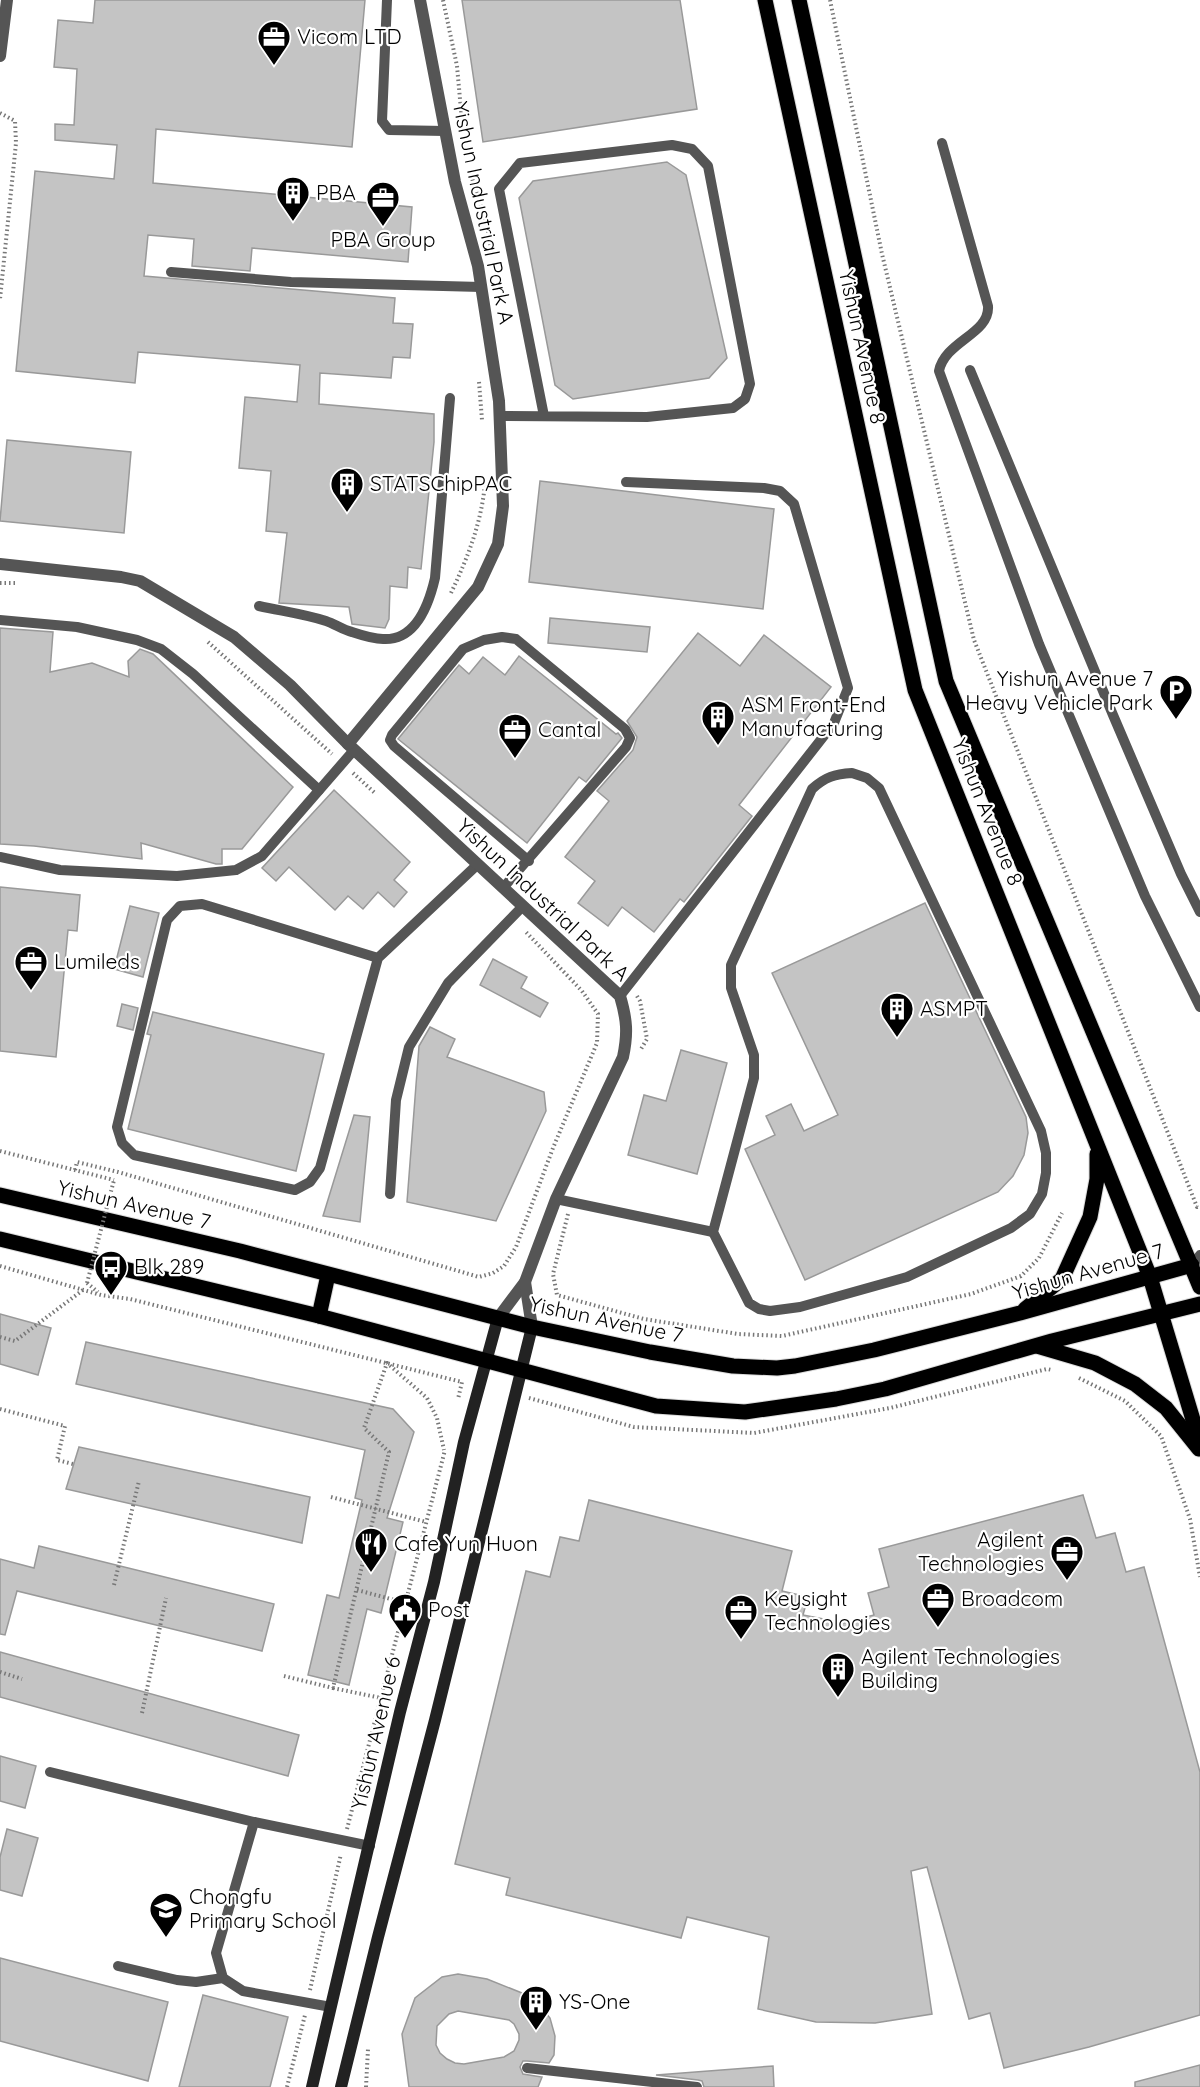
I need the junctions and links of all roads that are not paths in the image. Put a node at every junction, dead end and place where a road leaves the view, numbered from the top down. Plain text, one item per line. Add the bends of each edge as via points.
1 (7, 0) edge
2 (387, 0) edge
3 (420, 0) edge
4 (765, 0) edge
5 (799, 0) edge
6 (0, 56) edge
7 (445, 131) junction
8 (942, 143) dead end
9 (171, 272) dead end
10 (481, 287) junction
11 (970, 370) dead end
12 (450, 398) dead end
13 (499, 416) junction
14 (544, 416) junction
15 (626, 482) dead end
16 (0, 564) edge
17 (259, 606) dead end
18 (0, 620) edge
19 (351, 747) junction
20 (319, 790) junction
21 (0, 857) edge
22 (529, 861) junction
23 (477, 865) junction
24 (504, 888) junction
25 (523, 906) junction
26 (1200, 912) edge
27 (378, 958) junction
28 (620, 996) junction
29 (1200, 1007) edge
30 (1097, 1143) junction
31 (390, 1194) dead end
32 (0, 1195) edge
33 (556, 1199) junction
34 (713, 1232) junction
35 (0, 1239) edge
36 (1196, 1260) edge
37 (328, 1275) junction
38 (1150, 1277) junction
39 (525, 1282) junction
40 (1200, 1287) edge
41 (1200, 1304) edge
42 (1020, 1313) junction
43 (1163, 1313) junction
44 (319, 1316) junction
45 (498, 1318) junction
46 (532, 1327) junction
47 (1036, 1346) junction
48 (485, 1361) junction
49 (520, 1371) junction
50 (1200, 1443) edge
51 (1200, 1451) edge
52 (50, 1772) dead end
53 (254, 1822) junction
54 (370, 1846) junction
55 (118, 1966) dead end
56 (223, 1978) junction
57 (331, 2007) junction
58 (527, 2068) dead end
59 (312, 2087) edge
60 (341, 2087) edge
61 (697, 2087) edge

1 - 6 street
2 - 7 lane via 382,121 389,129
3 - 7 street, Yishun Industrial Park A
4 - 30 main road, Yishun Avenue 8 via 915,690
5 - 36 main road, Yishun Avenue 8 via 946,681
7 - 10 street, Yishun Industrial Park A
8 - 29 lane via 989,314 946,354 939,371 1039,644 1145,896
9 - 10 lane via 291,282
10 - 13 street, Yishun Industrial Park A
11 - 26 lane via 1113,715
12 - 17 lane via 435,578 419,620 407,632 383,639
13 - 14 lane
13 - 19 street, Yishun Industrial Park A via 503,506 498,544 477,587
14 - 14 lane via 647,417 733,408 745,399 750,384 708,166 692,149 672,145 520,162 499,189
15 - 28 lane via 780,491 794,504 848,688 834,723
16 - 19 street, Yishun Industrial Park A via 140,581 234,637 290,684
18 - 20 lane via 77,627 161,649
19 - 20 lane
19 - 23 street, Yishun Industrial Park A
20 - 21 lane via 262,856 236,870 177,876 60,870
22 - 22 lane via 630,738 626,729 516,639 502,637 463,649 390,740
22 - 24 lane
23 - 24 street, Yishun Industrial Park A
23 - 27 lane
24 - 25 street, Yishun Industrial Park A
25 - 28 street, Yishun Industrial Park A
25 - 31 lane via 448,983 409,1047 396,1100
27 - 27 lane via 320,1168 310,1182 295,1190 134,1155 122,1143 117,1127 164,931 167,920 180,906 202,904
28 - 33 street, Yishun Industrial Park A via 627,1020 623,1057
30 - 38 main road, Yishun Avenue 8
30 - 42 main road via 1098,1179 1090,1217 1062,1279
32 - 37 main road, Yishun Avenue 7
33 - 34 lane
33 - 39 street, Yishun Industrial Park A
34 - 34 lane via 749,1303 770,1311 800,1307 908,1277 1011,1228 1030,1214 1042,1194 1046,1153 1041,1131 879,788 852,773 823,779 812,789 731,965 732,988 754,1055 754,1078
35 - 44 main road
36 - 38 main road, Yishun Avenue 7
36 - 40 main road, Yishun Avenue 8
37 - 44 main road
37 - 45 main road, Yishun Avenue 7
38 - 42 main road, Yishun Avenue 7
38 - 43 main road, Yishun Avenue 8
39 - 45 street, Yishun Industrial Park A
39 - 46 street, Yishun Industrial Park A
41 - 43 main road
42 - 46 main road, Yishun Avenue 7 via 874,1350 777,1368 733,1366
43 - 47 main road
43 - 50 main road, Yishun Avenue 8
44 - 48 main road
45 - 46 main road, Yishun Avenue 7
45 - 48 main road, Yishun Avenue 6
46 - 49 main road
47 - 49 main road via 885,1389 745,1412 656,1407
47 - 51 main road via 1095,1363 1135,1384 1166,1408
48 - 49 main road
48 - 54 main road, Yishun Avenue 6
49 - 60 main road
52 - 53 lane
53 - 54 lane
53 - 56 lane via 216,1953
54 - 57 main road, Yishun Avenue 6
55 - 56 lane via 177,1980
56 - 57 lane via 243,1991
57 - 59 main road, Yishun Avenue 6
58 - 61 lane

